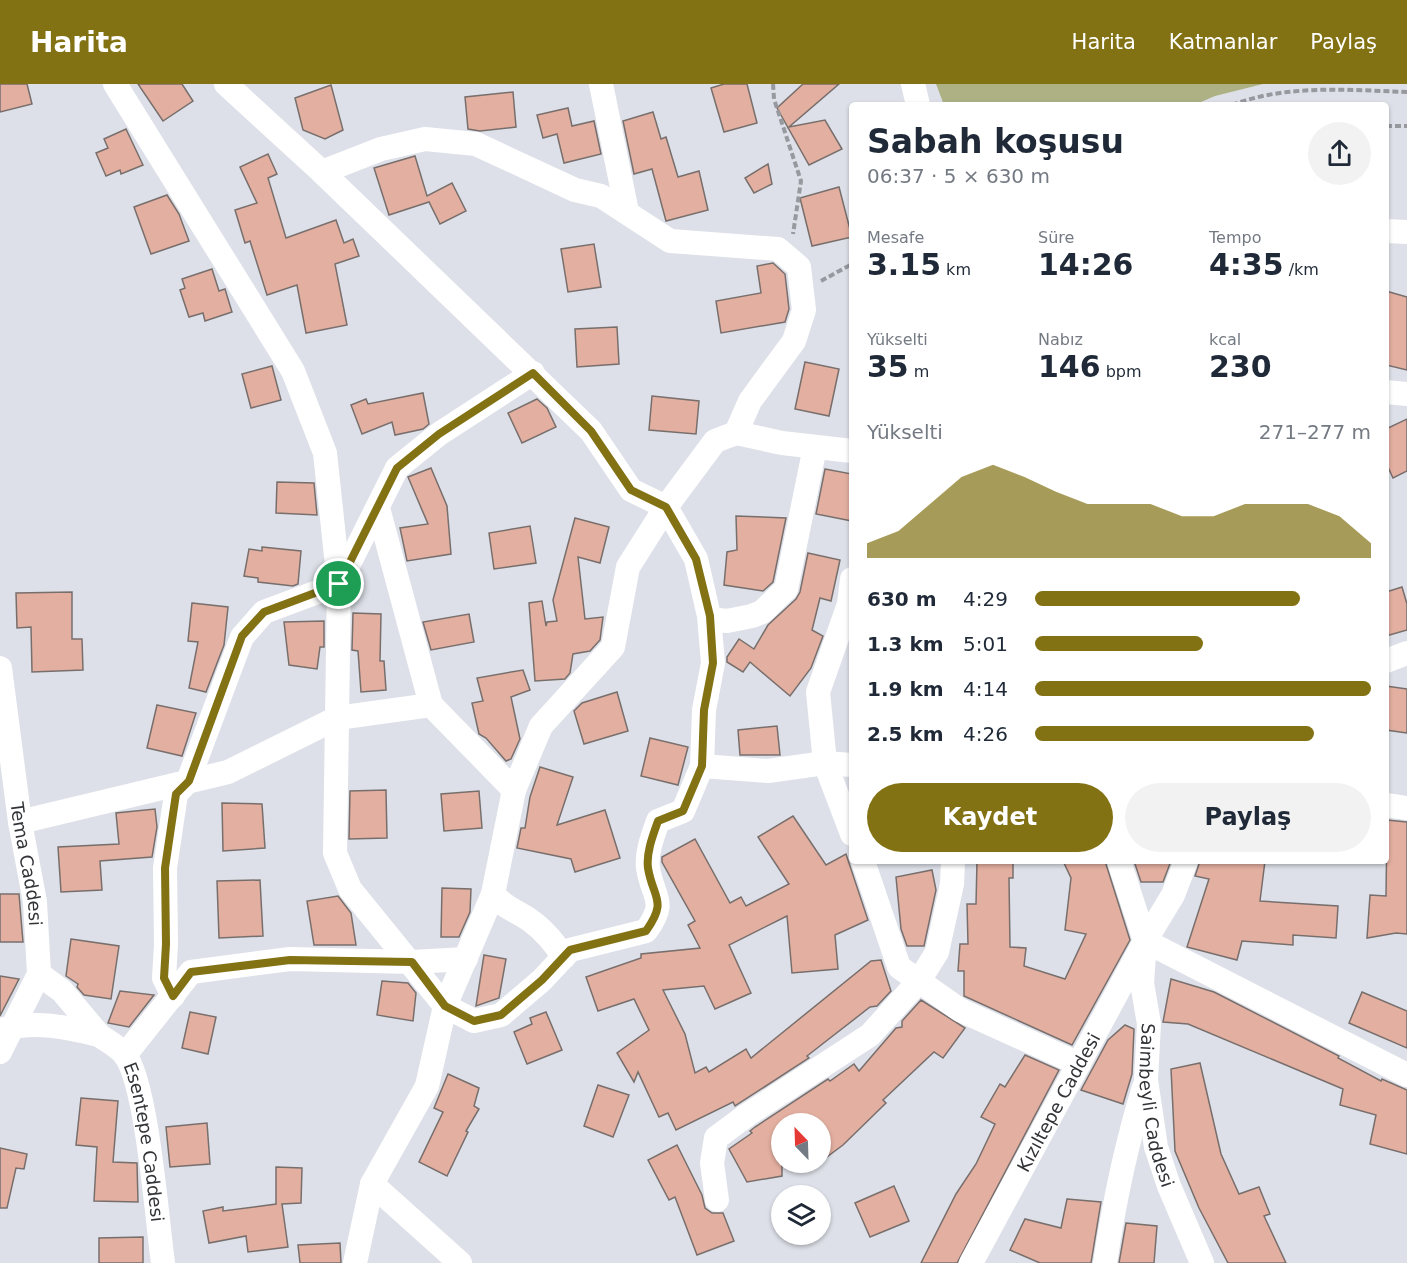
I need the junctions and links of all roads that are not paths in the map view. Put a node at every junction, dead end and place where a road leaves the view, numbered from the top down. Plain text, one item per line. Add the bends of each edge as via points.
1 (115, 84) edge
2 (225, 84) edge
3 (601, 84) edge
4 (913, 84) edge
5 (917, 102) edge
6 (322, 172) junction
7 (627, 212) junction
8 (1389, 231) edge
9 (1407, 232) edge
10 (533, 373) junction
11 (1389, 392) edge
12 (1407, 394) edge
13 (736, 434) junction
14 (815, 447) junction
15 (849, 451) edge
16 (666, 507) junction
17 (378, 508) junction
18 (339, 584) junction
19 (849, 604) edge
20 (710, 619) junction
21 (1407, 653) edge
22 (1389, 661) edge
23 (1389, 663) edge
24 (0, 668) edge
25 (1407, 670) edge
26 (431, 705) junction
27 (337, 718) junction
28 (825, 763) junction
29 (849, 765) edge
30 (702, 766) junction
31 (189, 781) junction
32 (514, 790) junction
33 (20, 822) junction
34 (849, 826) edge
35 (863, 864) edge
36 (953, 864) edge
37 (1120, 864) edge
38 (1185, 864) edge
39 (493, 894) junction
40 (1145, 941) junction
41 (564, 957) junction
42 (466, 959) junction
43 (412, 962) junction
44 (39, 974) junction
45 (919, 981) junction
46 (173, 996) junction
47 (445, 1006) junction
48 (7, 1028) edge
49 (99, 1035) junction
50 (0, 1052) edge
51 (125, 1055) junction
52 (1079, 1064) junction
53 (1407, 1075) edge
54 (1146, 1080) junction
55 (372, 1184) junction
56 (717, 1200) dead end
57 (163, 1263) edge
58 (355, 1263) edge
59 (460, 1263) edge
60 (971, 1263) edge
61 (1105, 1263) edge
62 (1202, 1263) edge

1 - 18 street via 293,371 325,453
2 - 6 street
3 - 7 street
4 - 5 street
6 - 7 street via 381,149 425,139 476,144 575,190 601,196
6 - 10 street
7 - 13 street via 670,241 778,249 799,267 804,310 794,341 750,401
8 - 9 street
10 - 16 street via 591,431 631,490
10 - 17 street via 439,434 397,468
11 - 12 street
13 - 14 street
13 - 16 street via 716,441
14 - 15 street
14 - 20 street via 786,589 762,612 752,616 727,621
16 - 20 street via 696,559
16 - 32 street via 627,567 613,647 542,726
17 - 18 street
17 - 26 street
18 - 27 street
18 - 31 street via 264,612 242,636
19 - 28 street via 818,692
20 - 30 street via 713,663 704,710
21 - 22 street
23 - 25 street
24 - 33 street, Tema Caddesi
26 - 27 street
26 - 32 street
27 - 31 street via 228,772
27 - 43 street via 335,854 350,889
28 - 29 street
28 - 30 street via 768,771
28 - 34 street
30 - 41 street via 683,811 658,821 651,840 648,866 658,914 646,931 570,950
31 - 33 street
31 - 46 street via 176,794 165,868 164,978
32 - 39 street
33 - 44 street, Tema Caddesi via 35,902
35 - 45 street via 899,967
36 - 45 street via 937,952
37 - 40 street
38 - 40 street, Kızıltepe Caddesi via 1173,895
39 - 41 street via 502,906 530,920
39 - 42 street
40 - 52 street, Kızıltepe Caddesi
40 - 53 street
40 - 54 street, Saimbeyli Caddesi via 1142,983 1149,1024
41 - 47 street via 501,1015 474,1021
42 - 43 street
42 - 47 street
43 - 46 street via 290,960 191,972
43 - 47 street
44 - 48 street, Tema Caddesi
44 - 49 street via 62,991
45 - 52 street via 960,1010
45 - 56 street via 870,1035 716,1138 712,1163
46 - 51 street
47 - 55 street via 427,1086
48 - 49 street via 53,1025
48 - 50 street, Tema Caddesi
49 - 51 street, Esentepe Caddesi
51 - 57 street, Esentepe Caddesi via 140,1103
52 - 60 street, Kızıltepe Caddesi
54 - 61 street via 1116,1192
54 - 62 street, Saimbeyli Caddesi via 1156,1147
55 - 58 street
55 - 59 street

